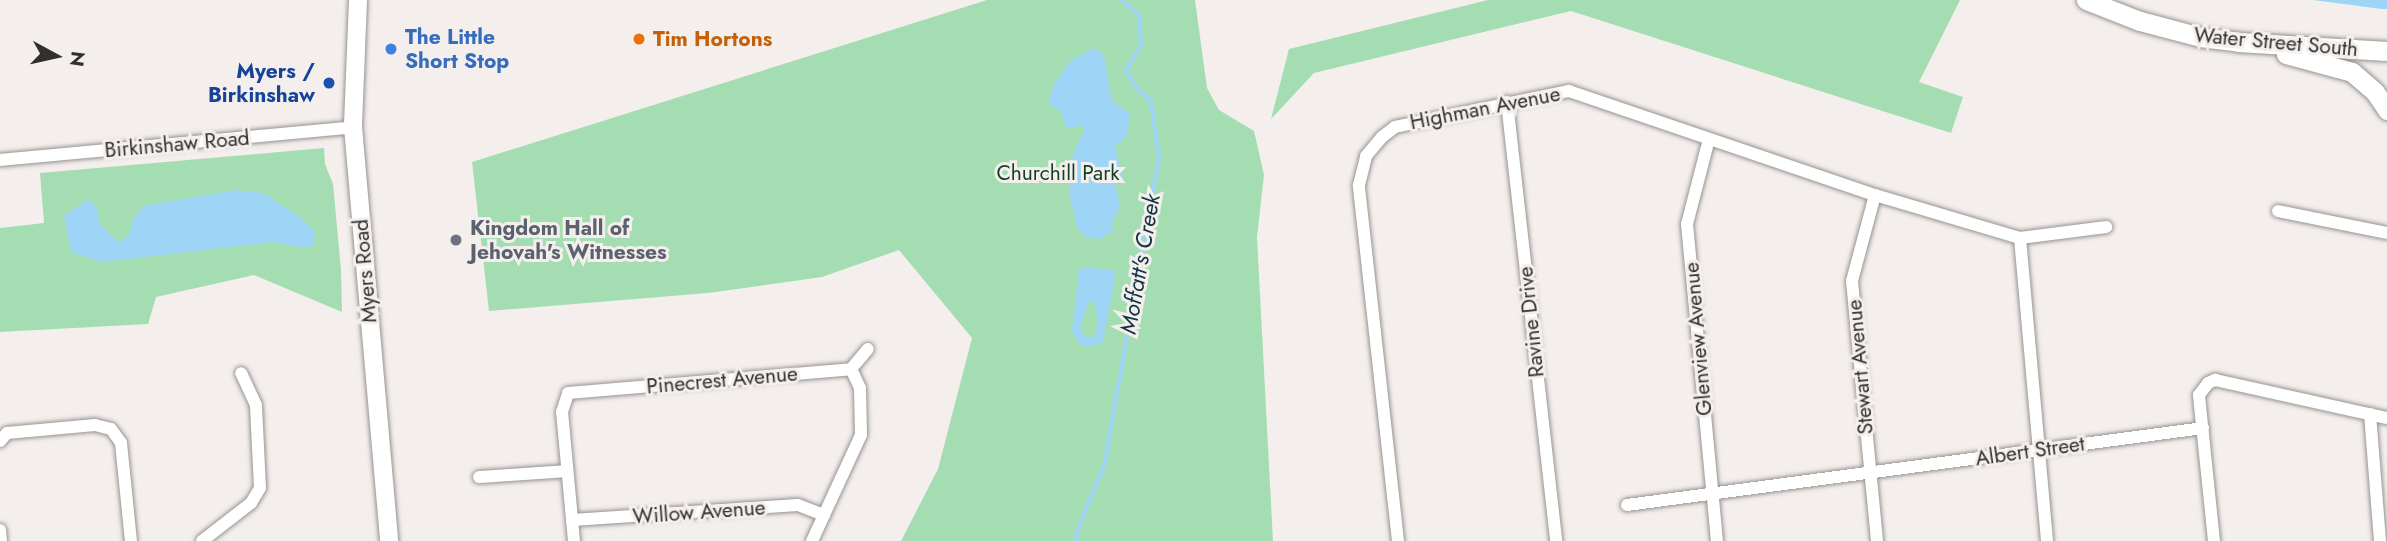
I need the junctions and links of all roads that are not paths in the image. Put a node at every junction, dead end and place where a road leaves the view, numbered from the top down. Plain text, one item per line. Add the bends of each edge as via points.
1 (358, 0) edge
2 (2086, 0) edge
3 (2238, 42) junction
4 (2387, 51) edge
5 (1507, 102) junction
6 (2387, 110) edge
7 (353, 127) junction
8 (1709, 139) junction
9 (0, 160) edge
10 (1875, 195) junction
11 (2278, 211) dead end
12 (2106, 227) dead end
13 (2387, 233) edge
14 (2020, 238) junction
15 (867, 349) dead end
16 (851, 369) junction
17 (241, 373) dead end
18 (2370, 414) junction
19 (2387, 418) edge
20 (2203, 428) junction
21 (0, 441) edge
22 (2039, 450) junction
23 (566, 471) junction
24 (1871, 472) junction
25 (479, 477) dead end
26 (1713, 493) junction
27 (1628, 505) dead end
28 (824, 515) junction
29 (572, 520) junction
30 (0, 530) edge
31 (1, 541) edge
32 (131, 541) edge
33 (202, 541) edge
34 (388, 541) edge
35 (574, 541) edge
36 (812, 541) edge
37 (1398, 541) edge
38 (1556, 541) edge
39 (1717, 541) edge
40 (1877, 541) edge
41 (2047, 541) edge
42 (2214, 541) edge
43 (2381, 541) edge

1 - 7 main road, Myers Road
2 - 3 main road, Water Street South via 2170,30
3 - 4 main road, Water Street South
3 - 6 main road via 2352,72
5 - 8 street, Highman Avenue via 1569,91
5 - 37 street, Highman Avenue via 1395,127 1376,143 1361,169
5 - 38 street, Ravine Drive
7 - 9 street, Birkinshaw Road
7 - 34 main road, Myers Road
8 - 10 street, Highman Avenue
8 - 26 street, Glenview Avenue via 1687,224
10 - 14 street, Highman Avenue
10 - 24 street, Stewart Avenue via 1852,281
11 - 13 street
12 - 14 street, Highman Avenue
14 - 22 street
15 - 16 street
16 - 23 street, Pinecrest Avenue via 568,393 562,412
16 - 28 street via 860,388 861,435
17 - 33 street via 256,405 260,488 251,503
18 - 19 street
18 - 20 street via 2215,380 2199,395
18 - 43 street
20 - 22 street, Albert Street
20 - 42 street
21 - 32 street via 7,433 94,425 111,429 121,443
22 - 24 street, Albert Street
22 - 41 street
23 - 25 street
23 - 29 street
24 - 26 street, Albert Street
24 - 40 street, Stewart Avenue
26 - 27 street, Albert Street
26 - 39 street, Glenview Avenue
28 - 29 street, Willow Avenue via 798,505
28 - 36 street
29 - 35 street
30 - 31 street

